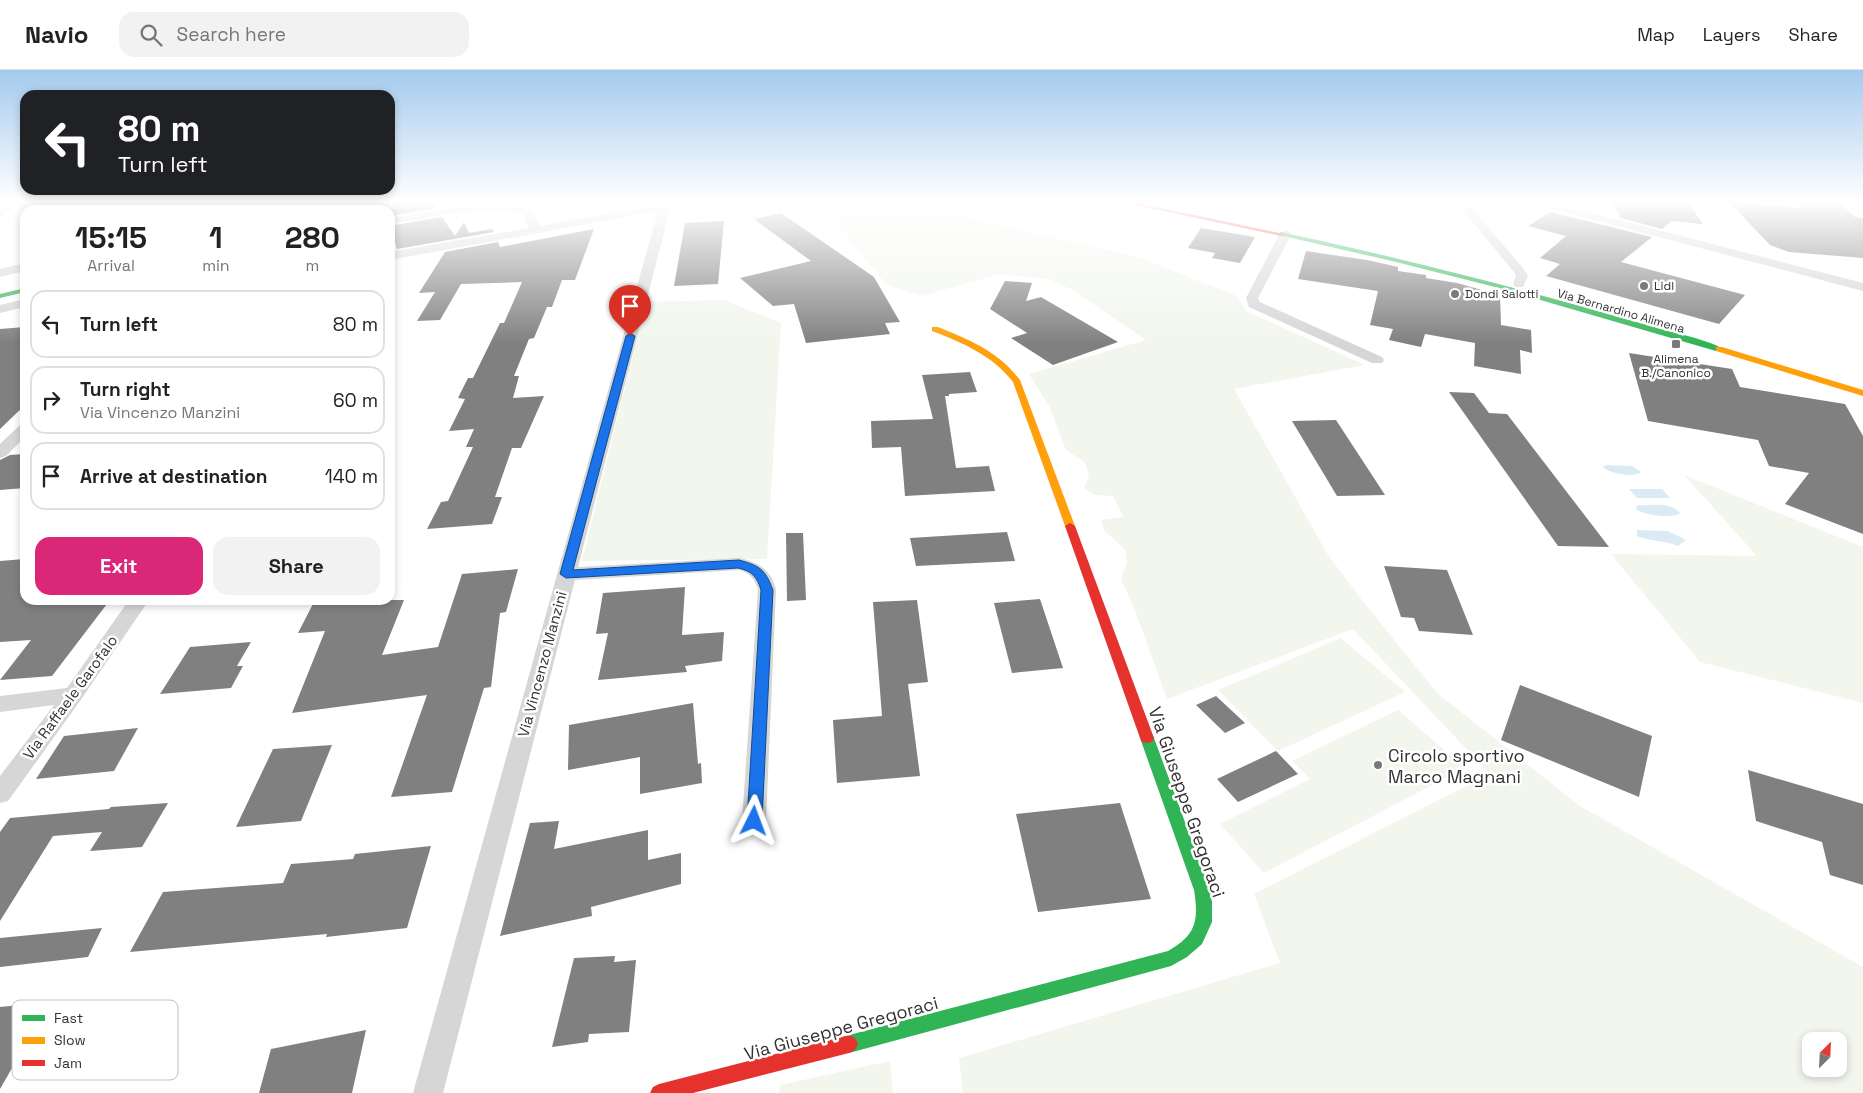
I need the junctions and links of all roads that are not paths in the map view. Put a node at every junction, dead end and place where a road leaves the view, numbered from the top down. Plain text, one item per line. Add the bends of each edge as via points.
1 (435, 249) edge
2 (654, 249) edge
3 (1278, 249) edge
4 (1351, 249) edge
5 (1375, 249) edge
6 (1500, 249) edge
7 (1717, 249) edge
8 (395, 256) edge
9 (20, 268) edge
10 (0, 273) edge
11 (20, 278) edge
12 (0, 284) edge
13 (1519, 284) junction
14 (1863, 287) edge
15 (20, 291) edge
16 (0, 296) edge
17 (20, 304) edge
18 (0, 309) edge
19 (935, 329) dead end
20 (1377, 360) dead end
21 (1863, 381) edge
22 (1863, 393) edge
23 (20, 433) edge
24 (0, 453) edge
25 (566, 574) junction
26 (136, 605) edge
27 (73, 695) junction
28 (0, 704) edge
29 (0, 794) edge
30 (754, 821) dead end
31 (428, 1093) edge
32 (659, 1093) edge

1 - 8 street
2 - 25 street, Via Vincenzo Manzini
3 - 20 street via 1252,298 1254,304
4 - 22 main road, Via Bernardino Alimena via 1469,277
5 - 13 main road, Via Bernardino Alimena
6 - 13 street via 1522,276
7 - 14 street
9 - 10 street
11 - 12 main road
13 - 21 main road, Via Bernardino Alimena
15 - 16 main road
17 - 18 street
19 - 32 main road, Via Giuseppe Gregoraci via 997,358 1017,382 1202,890 1206,911 1202,932 1187,949 1171,958
23 - 24 street
25 - 30 street via 739,564 762,575 767,590
25 - 31 street, Via Vincenzo Manzini
26 - 27 street, Via Raffaele Garofalo
27 - 28 street
27 - 29 street, Via Raffaele Garofalo

